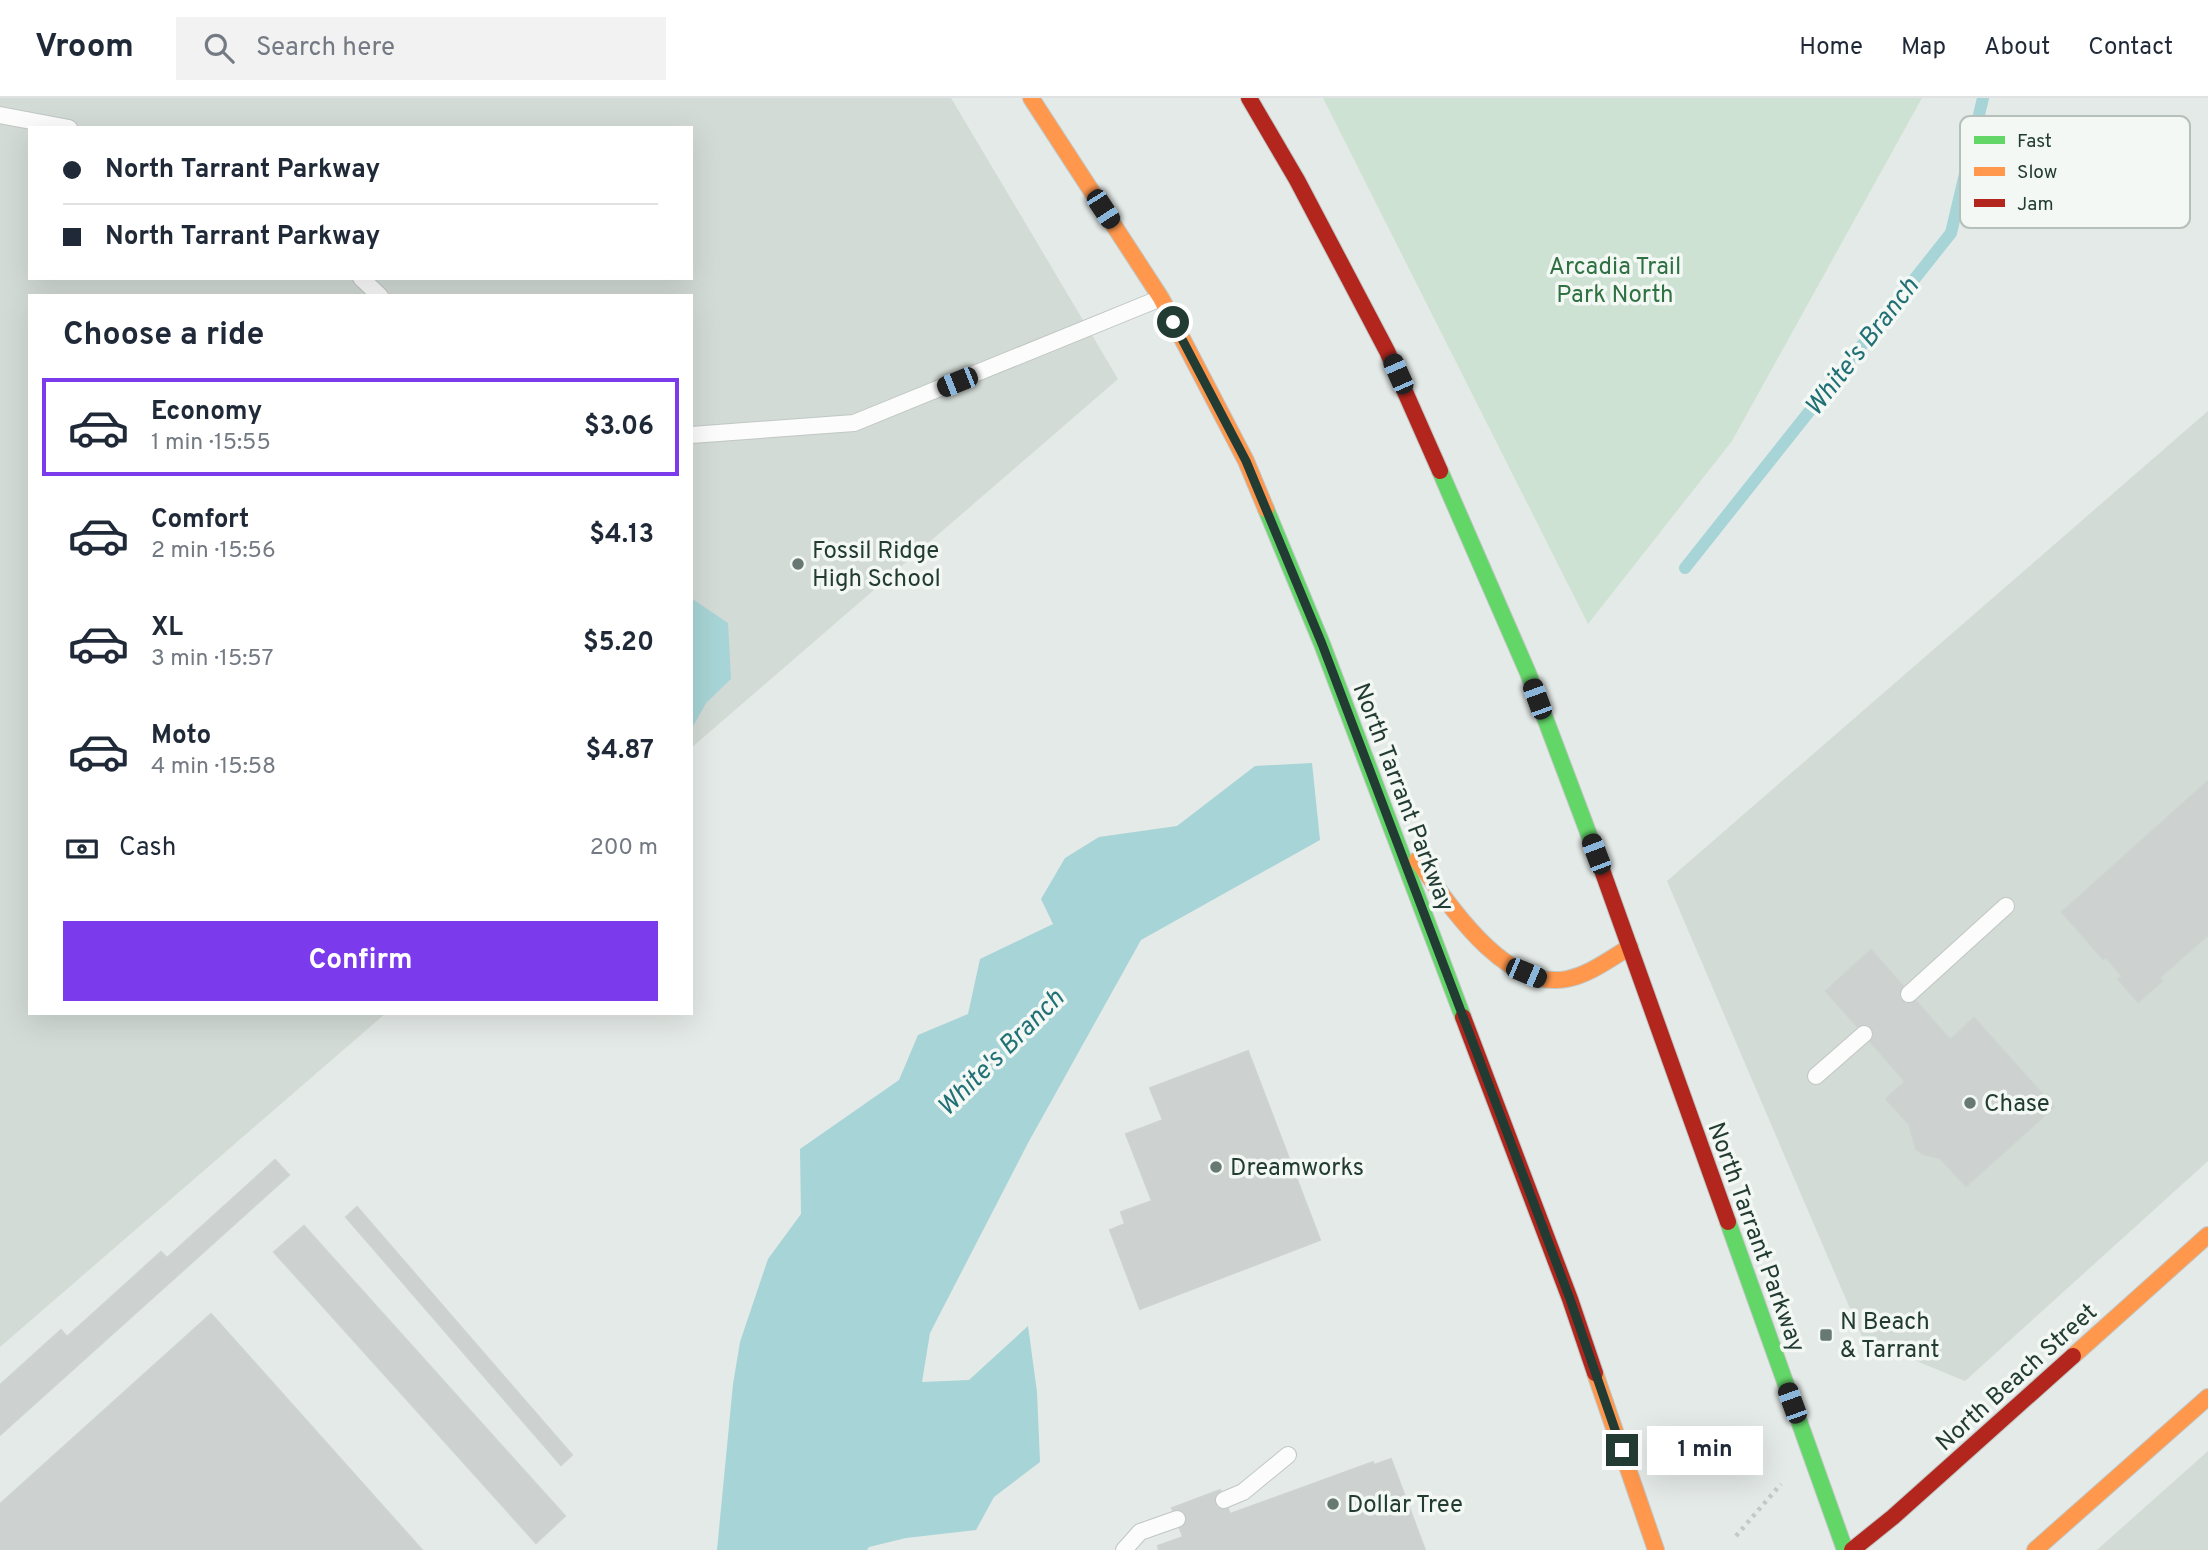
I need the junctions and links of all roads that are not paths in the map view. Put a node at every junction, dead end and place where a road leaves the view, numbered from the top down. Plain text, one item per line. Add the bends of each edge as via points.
1 (1031, 98) edge
2 (1249, 98) edge
3 (0, 115) edge
4 (60, 126) edge
5 (363, 280) edge
6 (378, 294) edge
7 (1161, 298) junction
8 (693, 435) edge
9 (1390, 824) junction
10 (2006, 906) dead end
11 (1630, 947) junction
12 (1909, 994) dead end
13 (1864, 1034) dead end
14 (1816, 1076) dead end
15 (2208, 1235) edge
16 (2208, 1397) edge
17 (1288, 1455) dead end
18 (1224, 1500) dead end
19 (1177, 1519) dead end
20 (1124, 1550) edge
21 (1656, 1550) edge
22 (1845, 1550) edge
23 (1852, 1550) edge
24 (2035, 1550) edge

1 - 7 main road, North Tarrant Parkway
2 - 11 main road, North Tarrant Parkway via 1387,351 1528,673
3 - 4 lane
5 - 6 lane
7 - 8 lane via 854,423
7 - 9 main road, North Tarrant Parkway via 1246,461
9 - 11 main road via 1472,933 1513,967 1539,979 1565,980
9 - 21 main road, North Tarrant Parkway via 1570,1299
10 - 12 lane
11 - 22 main road, North Tarrant Parkway
13 - 14 lane
15 - 23 main road, North Beach Street
16 - 24 main road
17 - 18 lane via 1243,1492
19 - 20 lane via 1140,1532

